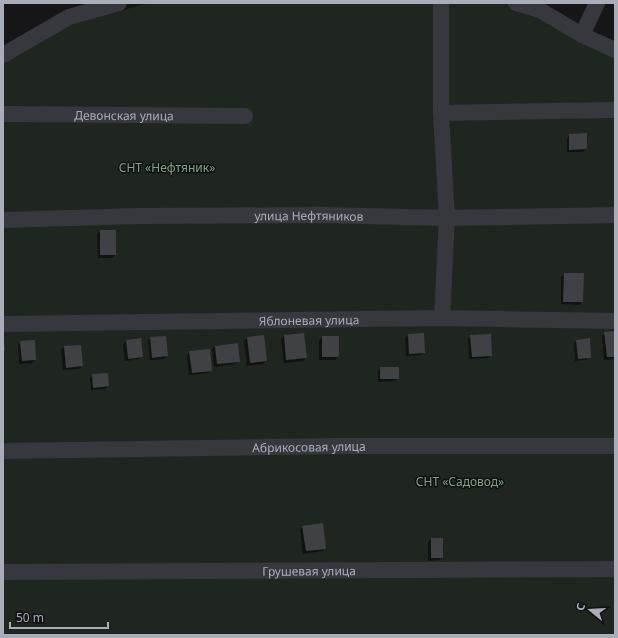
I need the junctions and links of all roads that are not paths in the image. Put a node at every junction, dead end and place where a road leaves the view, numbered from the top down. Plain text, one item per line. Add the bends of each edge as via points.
1 (119, 3) edge
2 (441, 3) edge
3 (516, 3) edge
4 (597, 3) edge
5 (582, 35) junction
6 (615, 50) edge
7 (3, 56) edge
8 (615, 110) edge
9 (440, 113) junction
10 (3, 114) edge
11 (245, 116) dead end
12 (615, 215) edge
13 (447, 218) junction
14 (3, 220) edge
15 (442, 318) junction
16 (615, 321) edge
17 (3, 324) edge
18 (615, 446) edge
19 (3, 451) edge
20 (615, 569) edge
21 (3, 572) edge

1 - 7 street via 69,17
2 - 9 street
3 - 5 street via 540,10
4 - 5 street
5 - 6 street
8 - 9 street
9 - 13 street
10 - 11 street, Девонская улица
12 - 13 street, улица Нефтяников
13 - 14 street, улица Нефтяников via 315,215
13 - 15 street
15 - 16 street, Яблоневая улица
15 - 17 street, Яблоневая улица
18 - 19 street, Абрикосовая улица via 342,446
20 - 21 street, Грушевая улица

